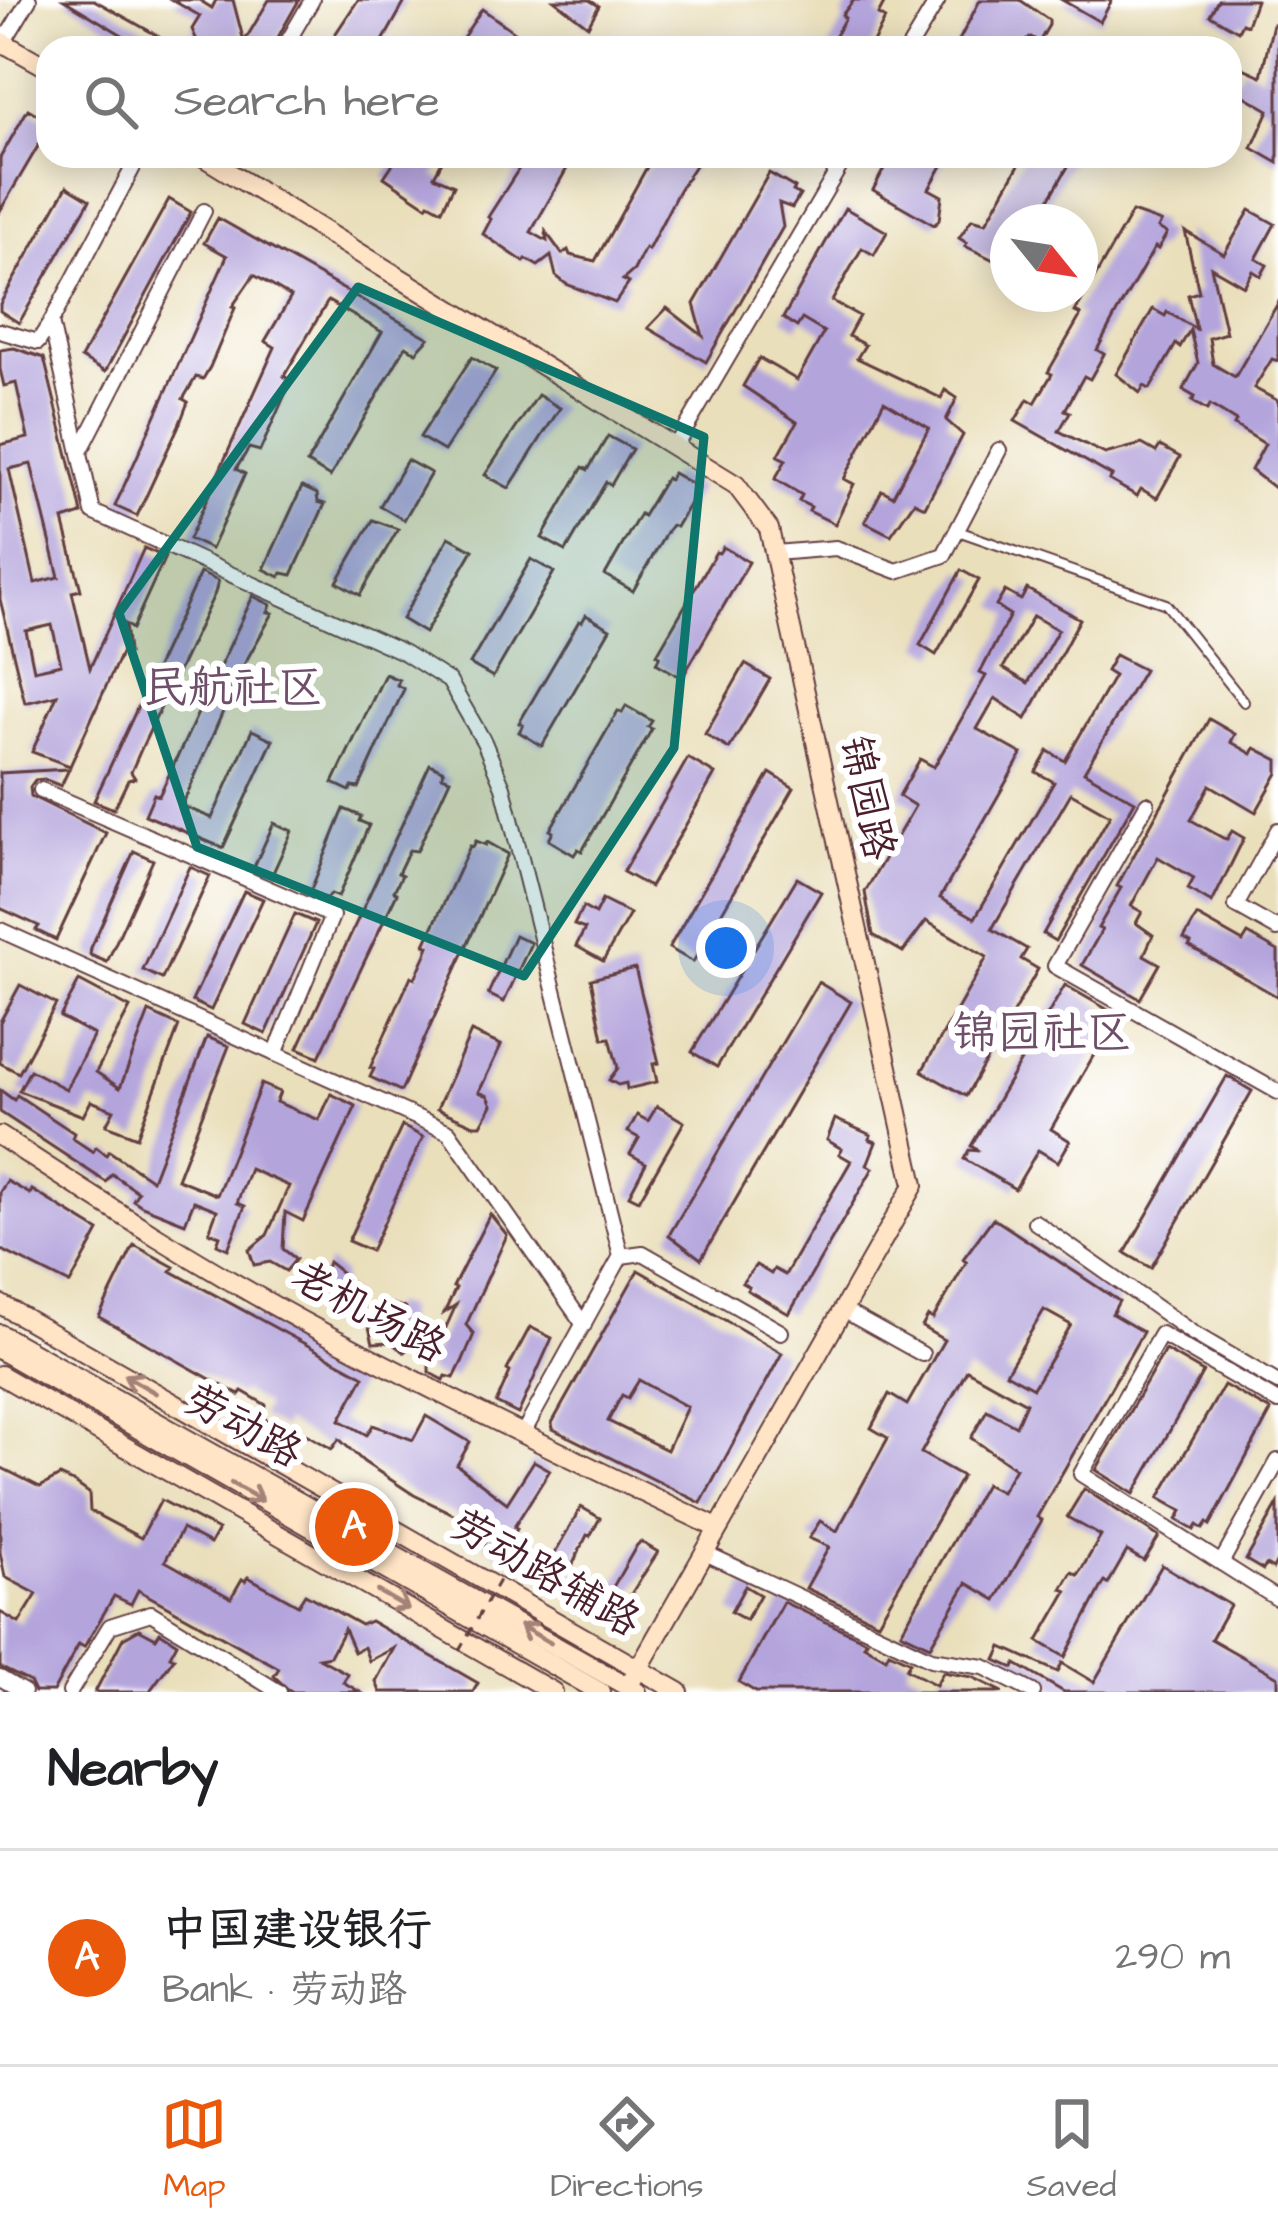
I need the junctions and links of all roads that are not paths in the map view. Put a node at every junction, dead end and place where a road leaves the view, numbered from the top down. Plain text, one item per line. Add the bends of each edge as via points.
1 (29, 0) edge
2 (312, 0) edge
3 (938, 0) edge
4 (291, 36) edge
5 (917, 36) edge
6 (2, 42) edge
7 (36, 61) edge
8 (133, 168) edge
9 (227, 168) edge
10 (839, 168) edge
11 (204, 211) dead end
12 (51, 322) junction
13 (0, 331) edge
14 (675, 447) junction
15 (999, 450) dead end
16 (80, 452) junction
17 (957, 530) junction
18 (775, 554) junction
19 (1244, 702) dead end
20 (41, 790) dead end
21 (1147, 804) dead end
22 (1278, 830) edge
23 (1278, 926) edge
24 (0, 930) edge
25 (275, 1054) junction
26 (1278, 1092) edge
27 (0, 1136) edge
28 (1035, 1222) dead end
29 (621, 1256) junction
30 (0, 1304) edge
31 (843, 1310) junction
32 (584, 1324) junction
33 (781, 1332) dead end
34 (0, 1334) edge
35 (0, 1350) edge
36 (922, 1354) dead end
37 (0, 1375) edge
38 (1278, 1383) edge
39 (1278, 1402) edge
40 (522, 1435) junction
41 (1278, 1461) edge
42 (717, 1528) junction
43 (703, 1552) junction
44 (1221, 1562) junction
45 (1278, 1599) edge
46 (638, 1669) junction
47 (0, 1678) edge
48 (632, 1689) edge
49 (23, 1692) edge
50 (70, 1692) edge
51 (279, 1692) edge
52 (553, 1692) edge
53 (600, 1692) edge
54 (679, 1692) edge
55 (1033, 1692) edge

1 - 6 street
2 - 4 street
3 - 5 street
6 - 7 street
8 - 12 street
9 - 14 street, 锦园路
10 - 14 street
11 - 16 street
12 - 13 street via 38,342
12 - 16 street
14 - 18 street, 锦园路 via 736,485 769,529
15 - 17 street
16 - 29 street via 93,512 405,652 449,681 503,788
17 - 18 street via 944,555 896,571 836,548
17 - 19 lane via 1166,604
18 - 31 street, 锦园路 via 914,1185
20 - 25 street via 332,916
21 - 26 street via 1055,966
22 - 23 street via 1236,906
24 - 25 street
25 - 32 street via 448,1132
27 - 40 street, 老机场路 via 319,1330
28 - 38 street
29 - 32 street
29 - 33 street via 643,1253
46 -> 30 street, 劳动路辅路
31 - 36 street
31 - 42 street, 锦园路
32 - 40 street
48 -> 34 street, 劳动路
35 -> 53 street, 劳动路
37 -> 52 street
39 - 44 street via 1161,1334 1081,1474
40 - 42 street, 老机场路
41 - 44 street
42 - 43 street, 锦园路
43 - 46 street, 锦园路
43 - 55 street via 931,1658 984,1666
44 - 45 street
46 - 48 street, 锦园路
46 - 54 street, 劳动路辅路
47 - 49 street
50 - 51 street via 110,1626 151,1612

